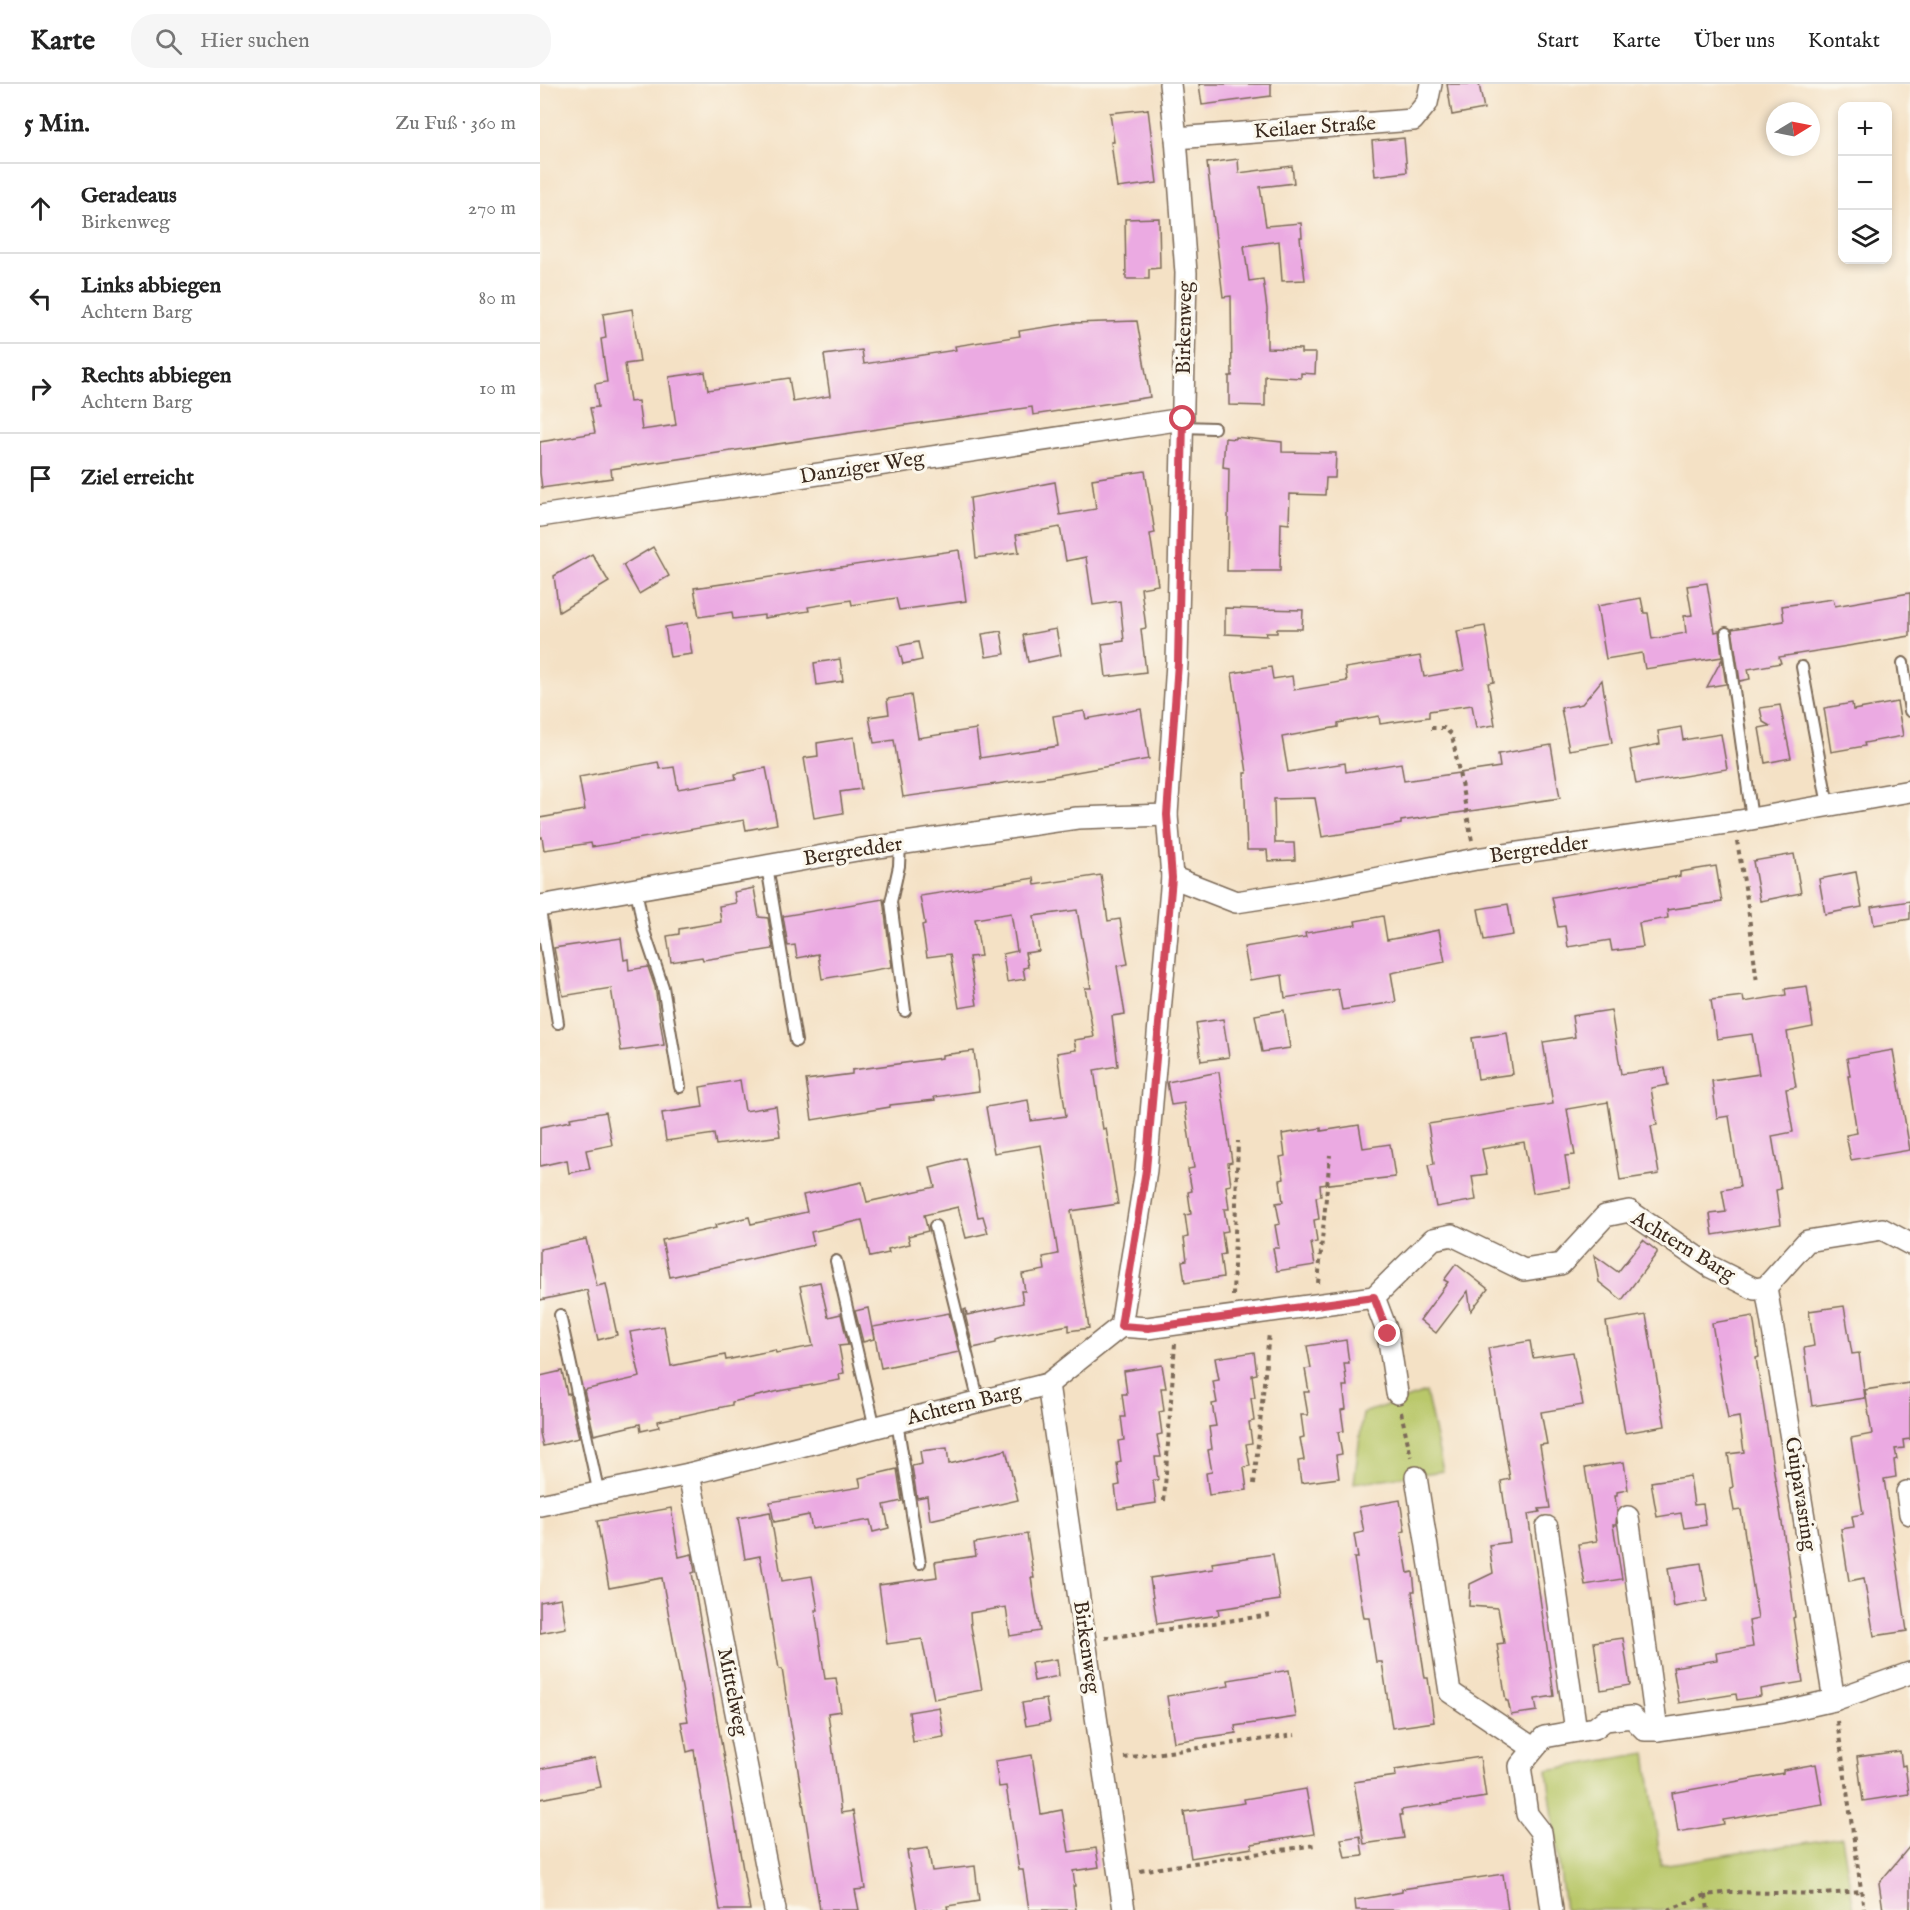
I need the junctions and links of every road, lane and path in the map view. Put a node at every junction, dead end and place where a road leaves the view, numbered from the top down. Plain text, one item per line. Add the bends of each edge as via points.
1 (1170, 84) edge
2 (1431, 84) edge
3 (1176, 138) junction
4 (1183, 423) junction
5 (1214, 428) dead end
6 (540, 516) edge
7 (1726, 633) dead end
8 (1903, 663) dead end
9 (1802, 667) dead end
10 (1910, 711) edge
11 (1431, 728) dead end
12 (1910, 791) edge
13 (1828, 805) junction
14 (1167, 815) junction
15 (1743, 821) junction
16 (900, 844) junction
17 (1476, 859) junction
18 (767, 866) junction
19 (1172, 878) junction
20 (636, 889) junction
21 (540, 908) edge
22 (1757, 983) dead end
23 (905, 1011) dead end
24 (558, 1023) dead end
25 (796, 1041) dead end
26 (680, 1087) dead end
27 (1238, 1141) dead end
28 (1330, 1155) dead end
29 (935, 1226) dead end
30 (1910, 1244) edge
31 (836, 1261) dead end
32 (1766, 1287) junction
33 (1374, 1297) junction
34 (1316, 1305) junction
35 (1271, 1311) junction
36 (560, 1315) dead end
37 (1232, 1317) junction
38 (1176, 1324) junction
39 (1121, 1326) junction
40 (1048, 1384) junction
41 (1397, 1393) joint
42 (979, 1402) junction
43 (897, 1422) junction
44 (875, 1428) junction
45 (689, 1474) junction
46 (1416, 1478) joint
47 (1254, 1484) dead end
48 (1907, 1492) dead end
49 (599, 1494) junction
50 (1164, 1501) dead end
51 (540, 1505) edge
52 (1910, 1514) edge
53 (1628, 1517) dead end
54 (1547, 1527) dead end
55 (920, 1563) dead end
56 (1271, 1615) dead end
57 (1085, 1641) junction
58 (1910, 1673) edge
59 (1833, 1700) junction
60 (1658, 1730) junction
61 (1576, 1731) junction
62 (1295, 1735) dead end
63 (1533, 1748) junction
64 (1102, 1761) junction
65 (1315, 1845) dead end
66 (1119, 1874) junction
67 (1862, 1891) junction
68 (1706, 1895) junction
69 (775, 1910) edge
70 (1124, 1910) edge
71 (1552, 1910) edge
72 (1668, 1910) edge
73 (1708, 1910) edge
74 (1864, 1910) edge

1 - 3 street, Birkenweg
2 - 3 street, Keilaer Straße via 1427,103 1413,120
3 - 4 street, Birkenweg via 1186,273
4 - 5 lane
4 - 6 street, Danziger Weg
4 - 14 street, Birkenweg via 1178,663
7 - 15 lane
8 - 10 lane
9 - 13 lane
11 - 17 path via 1444,728 1452,735
12 - 13 street, Bergredder
13 - 15 street, Bergredder
14 - 16 street, Bergredder via 1077,818
14 - 19 street, Birkenweg
15 - 17 street, Bergredder
15 - 22 path
16 - 18 street, Bergredder
16 - 23 lane via 891,902
17 - 19 street, Bergredder via 1236,902
18 - 20 street, Bergredder
18 - 25 lane
19 - 39 street, Birkenweg via 1146,1170
20 - 21 street, Bergredder
20 - 26 lane via 644,931 663,987
21 - 24 lane
27 - 37 path
28 - 34 path
29 - 42 lane
30 - 32 street via 1882,1230 1807,1241
31 - 44 lane
32 - 33 street, Achtern Barg via 1755,1289 1711,1267 1629,1211 1605,1216 1561,1264 1524,1270 1452,1235 1433,1239
32 - 59 street, Guipavasring
33 - 34 street
33 - 41 street via 1388,1334
34 - 35 street
35 - 37 street
35 - 47 path
36 - 49 lane
37 - 38 street
38 - 39 street
38 - 50 path
39 - 40 street, Achtern Barg
40 - 42 street, Achtern Barg
40 - 57 street, Birkenweg
41 - 46 path
42 - 43 street, Achtern Barg
43 - 44 street, Achtern Barg
43 - 55 lane
44 - 45 street, Achtern Barg
45 - 49 street, Achtern Barg
45 - 69 street, Mittelweg
46 - 63 street via 1450,1692
48 - 52 street
49 - 51 street, Achtern Barg
53 - 60 street
54 - 61 street
56 - 57 path
57 - 64 street, Birkenweg
58 - 59 street
59 - 60 street via 1781,1712
59 - 67 path
60 - 61 street via 1645,1730 1632,1717 1605,1720 1595,1728
61 - 63 street via 1544,1737
62 - 64 path
63 - 71 street via 1520,1766 1527,1814 1541,1832
64 - 66 street, Birkenweg
65 - 66 path
66 - 70 street, Birkenweg
67 - 68 path
67 - 74 path
68 - 72 path
68 - 73 path

